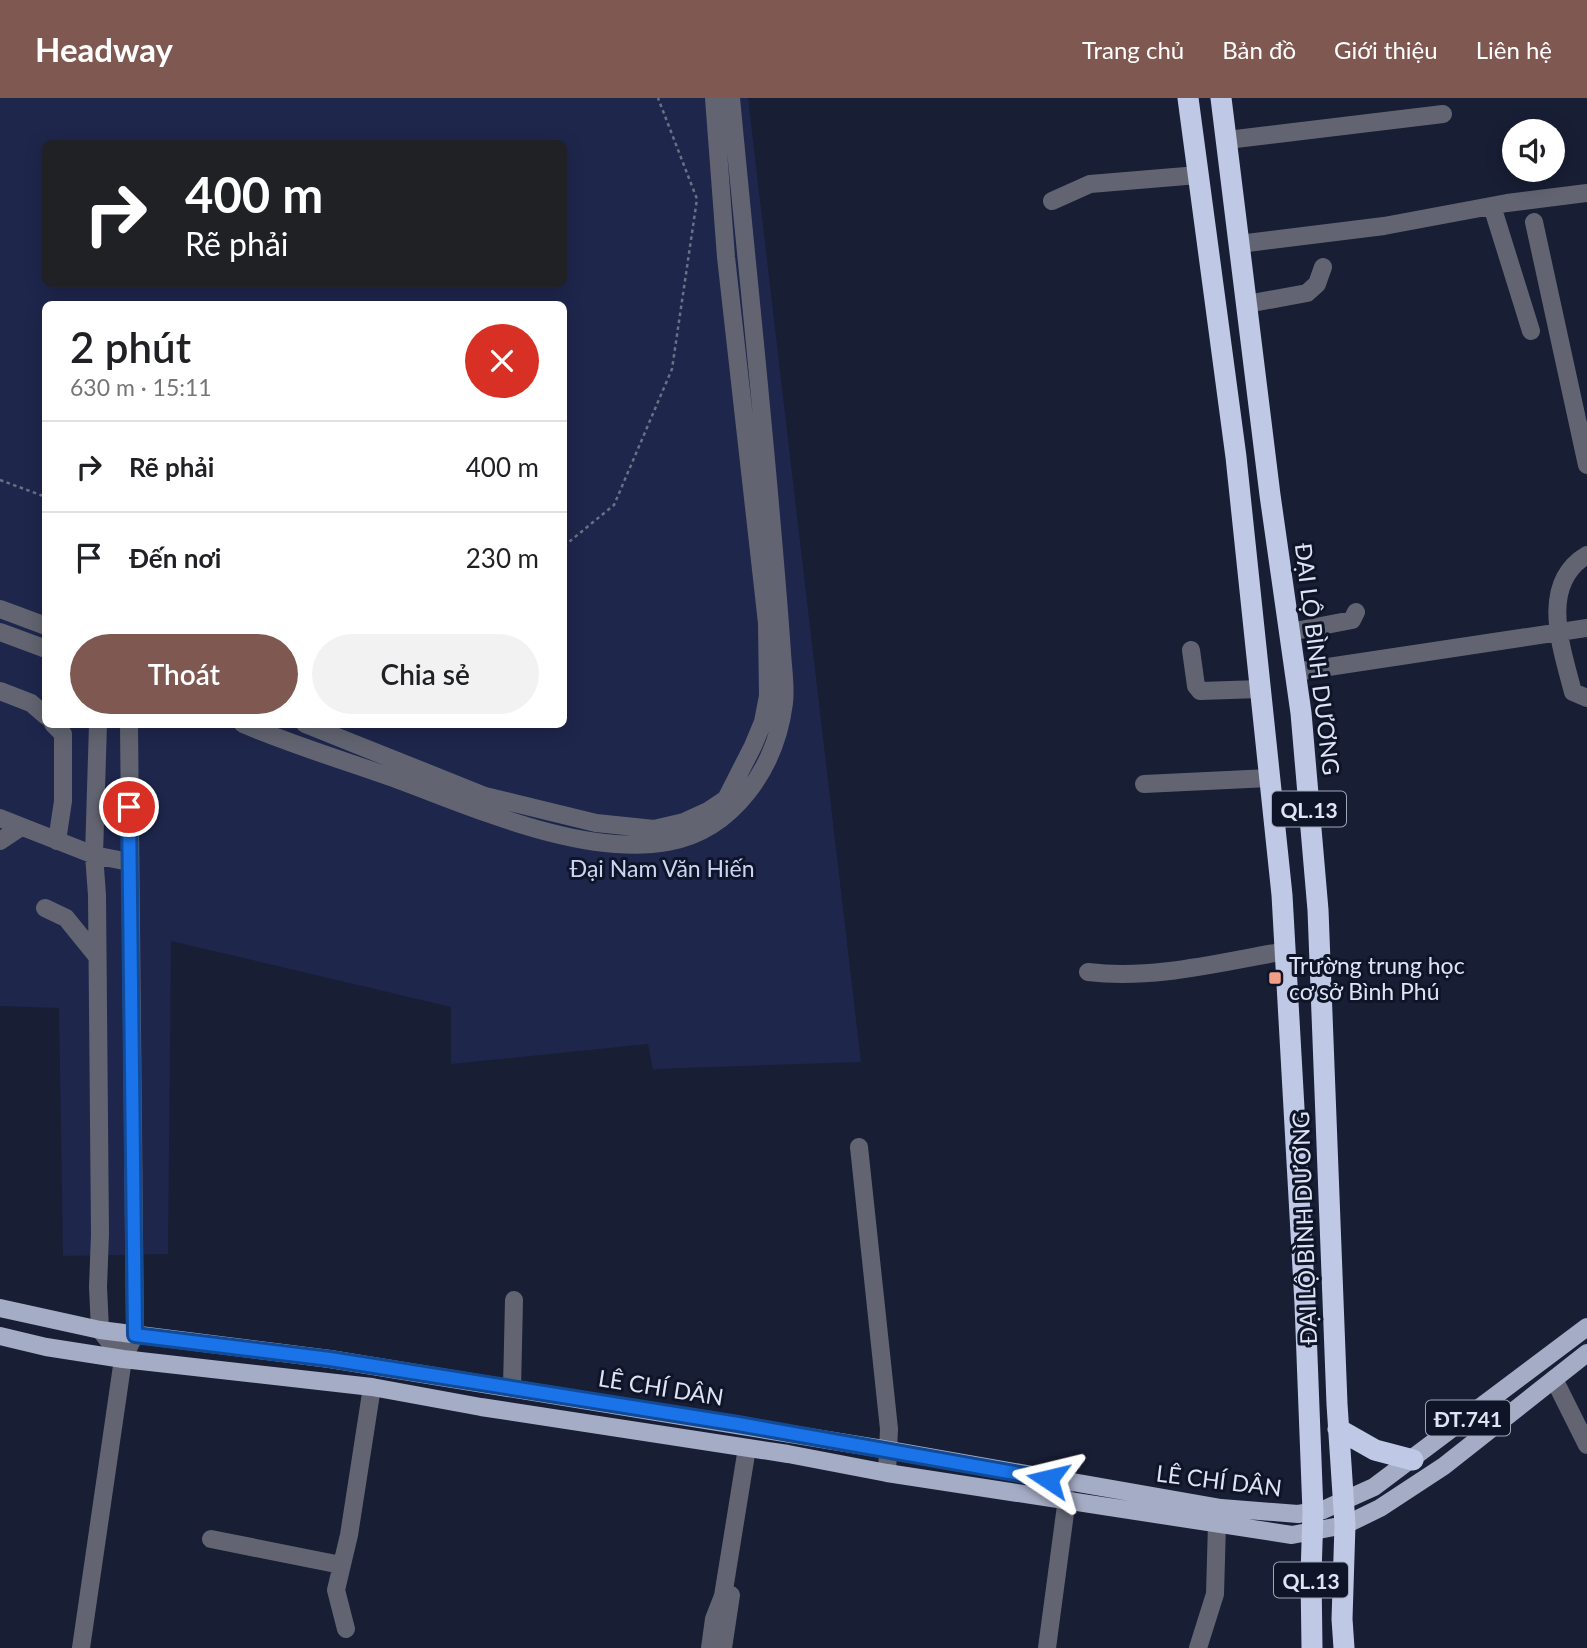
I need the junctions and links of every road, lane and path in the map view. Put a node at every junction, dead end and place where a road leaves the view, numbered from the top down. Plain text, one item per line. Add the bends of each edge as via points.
1 (658, 98) edge
2 (714, 98) edge
3 (731, 98) edge
4 (1188, 98) edge
5 (1221, 98) edge
6 (1443, 114) dead end
7 (1227, 140) junction
8 (1198, 174) junction
9 (1587, 193) edge
10 (1052, 201) dead end
11 (1492, 206) junction
12 (1534, 222) dead end
13 (1240, 244) junction
14 (1323, 267) dead end
15 (1247, 304) junction
16 (1531, 331) dead end
17 (1587, 465) edge
18 (0, 480) edge
19 (42, 496) edge
20 (567, 544) edge
21 (1587, 555) edge
22 (0, 609) edge
23 (1356, 612) dead end
24 (42, 625) edge
25 (1587, 628) edge
26 (0, 632) edge
27 (1290, 632) junction
28 (1558, 634) junction
29 (42, 648) edge
30 (1191, 650) dead end
31 (1295, 672) junction
32 (1260, 689) junction
33 (0, 691) edge
34 (1587, 698) edge
35 (42, 713) edge
36 (57, 728) edge
37 (98, 728) edge
38 (129, 728) edge
39 (254, 728) edge
40 (315, 728) edge
41 (1269, 778) junction
42 (1144, 784) dead end
43 (0, 818) edge
44 (21, 827) junction
45 (0, 841) edge
46 (57, 841) junction
47 (94, 855) junction
48 (129, 862) junction
49 (46, 908) dead end
50 (1286, 951) junction
51 (96, 955) junction
52 (1088, 972) dead end
53 (1323, 1025) junction
54 (1290, 1027) junction
55 (859, 1147) dead end
56 (514, 1300) dead end
57 (0, 1308) edge
58 (1587, 1327) edge
59 (100, 1330) junction
60 (135, 1335) junction
61 (0, 1336) edge
62 (1587, 1353) edge
63 (123, 1359) junction
64 (1554, 1379) junction
65 (372, 1387) junction
66 (512, 1388) junction
67 (1338, 1429) junction
68 (1587, 1445) edge
69 (747, 1448) junction
70 (889, 1450) junction
71 (1413, 1460) junction
72 (887, 1473) junction
73 (739, 1498) junction
74 (1067, 1499) junction
75 (1343, 1503) junction
76 (1313, 1522) junction
77 (1217, 1524) junction
78 (1345, 1525) junction
79 (211, 1539) dead end
80 (341, 1565) junction
81 (346, 1629) dead end
82 (81, 1648) edge
83 (710, 1648) edge
84 (723, 1648) edge
85 (1047, 1648) edge
86 (1198, 1648) edge
87 (1312, 1648) edge
88 (1343, 1648) edge

1 - 20 path via 696,199 672,369 614,505
2 - 40 street via 768,660 763,722 726,799 684,822 654,829 596,823 485,796
3 - 39 street via 784,701 771,751 757,781 717,823 666,843 628,844 572,838 521,824
4 - 8 highway, ĐẠI LỘ BÌNH DƯƠNG / QL.13
5 - 7 highway, ĐẠI LỘ BÌNH DƯƠNG / QL.13
6 - 7 street
7 - 13 highway, ĐẠI LỘ BÌNH DƯƠNG / QL.13
8 - 10 street via 1090,184
8 - 32 highway, ĐẠI LỘ BÌNH DƯƠNG / QL.13 via 1236,457
9 - 11 street
11 - 13 street via 1384,226
11 - 16 street
12 - 17 street
13 - 15 highway, ĐẠI LỘ BÌNH DƯƠNG / QL.13
14 - 15 street via 1318,284 1307,293
15 - 27 highway, ĐẠI LỘ BÌNH DƯƠNG / QL.13
18 - 19 path
21 - 28 street via 1564,578
22 - 24 street
23 - 27 street via 1352,620
25 - 28 street
26 - 29 street
27 - 31 highway, ĐẠI LỘ BÌNH DƯƠNG / QL.13
28 - 31 street
28 - 34 street via 1573,692
30 - 32 street via 1200,691
31 - 53 highway, ĐẠI LỘ BÌNH DƯƠNG / QL.13 via 1318,910
32 - 41 highway, ĐẠI LỘ BÌNH DƯƠNG / QL.13
33 - 35 street
36 - 46 street via 62,734
37 - 47 street
38 - 48 street
41 - 42 street
41 - 50 highway, ĐẠI LỘ BÌNH DƯƠNG / QL.13
43 - 44 street
44 - 45 street
44 - 46 street
46 - 47 street
47 - 48 street
47 - 51 street
48 - 60 street
49 - 51 street via 66,918
50 - 52 street via 1175,971 1119,976
50 - 54 highway, ĐẠI LỘ BÌNH DƯƠNG / QL.13
51 - 59 street
53 - 54 highway
53 - 67 highway, ĐẠI LỘ BÌNH DƯƠNG / QL.13
54 - 76 highway, ĐẠI LỘ BÌNH DƯƠNG / QL.13
55 - 70 street
56 - 66 street
57 - 59 main road, LÊ CHÍ DÂN
58 - 71 main road, ĐT.741
59 - 60 main road, LÊ CHÍ DÂN
59 - 63 street
60 - 63 street
60 - 66 main road, LÊ CHÍ DÂN
61 - 63 main road, LÊ CHÍ DÂN
62 - 64 main road, ĐT.741
63 - 65 main road, LÊ CHÍ DÂN
63 - 82 street
64 - 68 street
64 - 78 main road, ĐT.741 via 1444,1466
65 - 69 main road, LÊ CHÍ DÂN
65 - 80 street
66 - 70 main road, LÊ CHÍ DÂN
67 - 71 highway via 1375,1450
67 - 75 highway, ĐẠI LỘ BÌNH DƯƠNG / QL.13
69 - 72 main road, LÊ CHÍ DÂN
69 - 73 street
70 - 72 street
70 - 76 main road, LÊ CHÍ DÂN via 1221,1508 1298,1514
71 - 75 main road, ĐT.741
72 - 74 main road, LÊ CHÍ DÂN
73 - 83 street
73 - 84 street via 742,1515
74 - 77 main road, LÊ CHÍ DÂN
74 - 85 street
75 - 76 main road
75 - 78 highway, ĐẠI LỘ BÌNH DƯƠNG / QL.13
76 - 77 main road, LÊ CHÍ DÂN via 1279,1534
76 - 78 main road
76 - 87 highway, ĐẠI LỘ BÌNH DƯƠNG / QL.13
77 - 86 street via 1215,1594
78 - 88 highway, ĐẠI LỘ BÌNH DƯƠNG / QL.13
79 - 80 street
80 - 81 street via 336,1590

